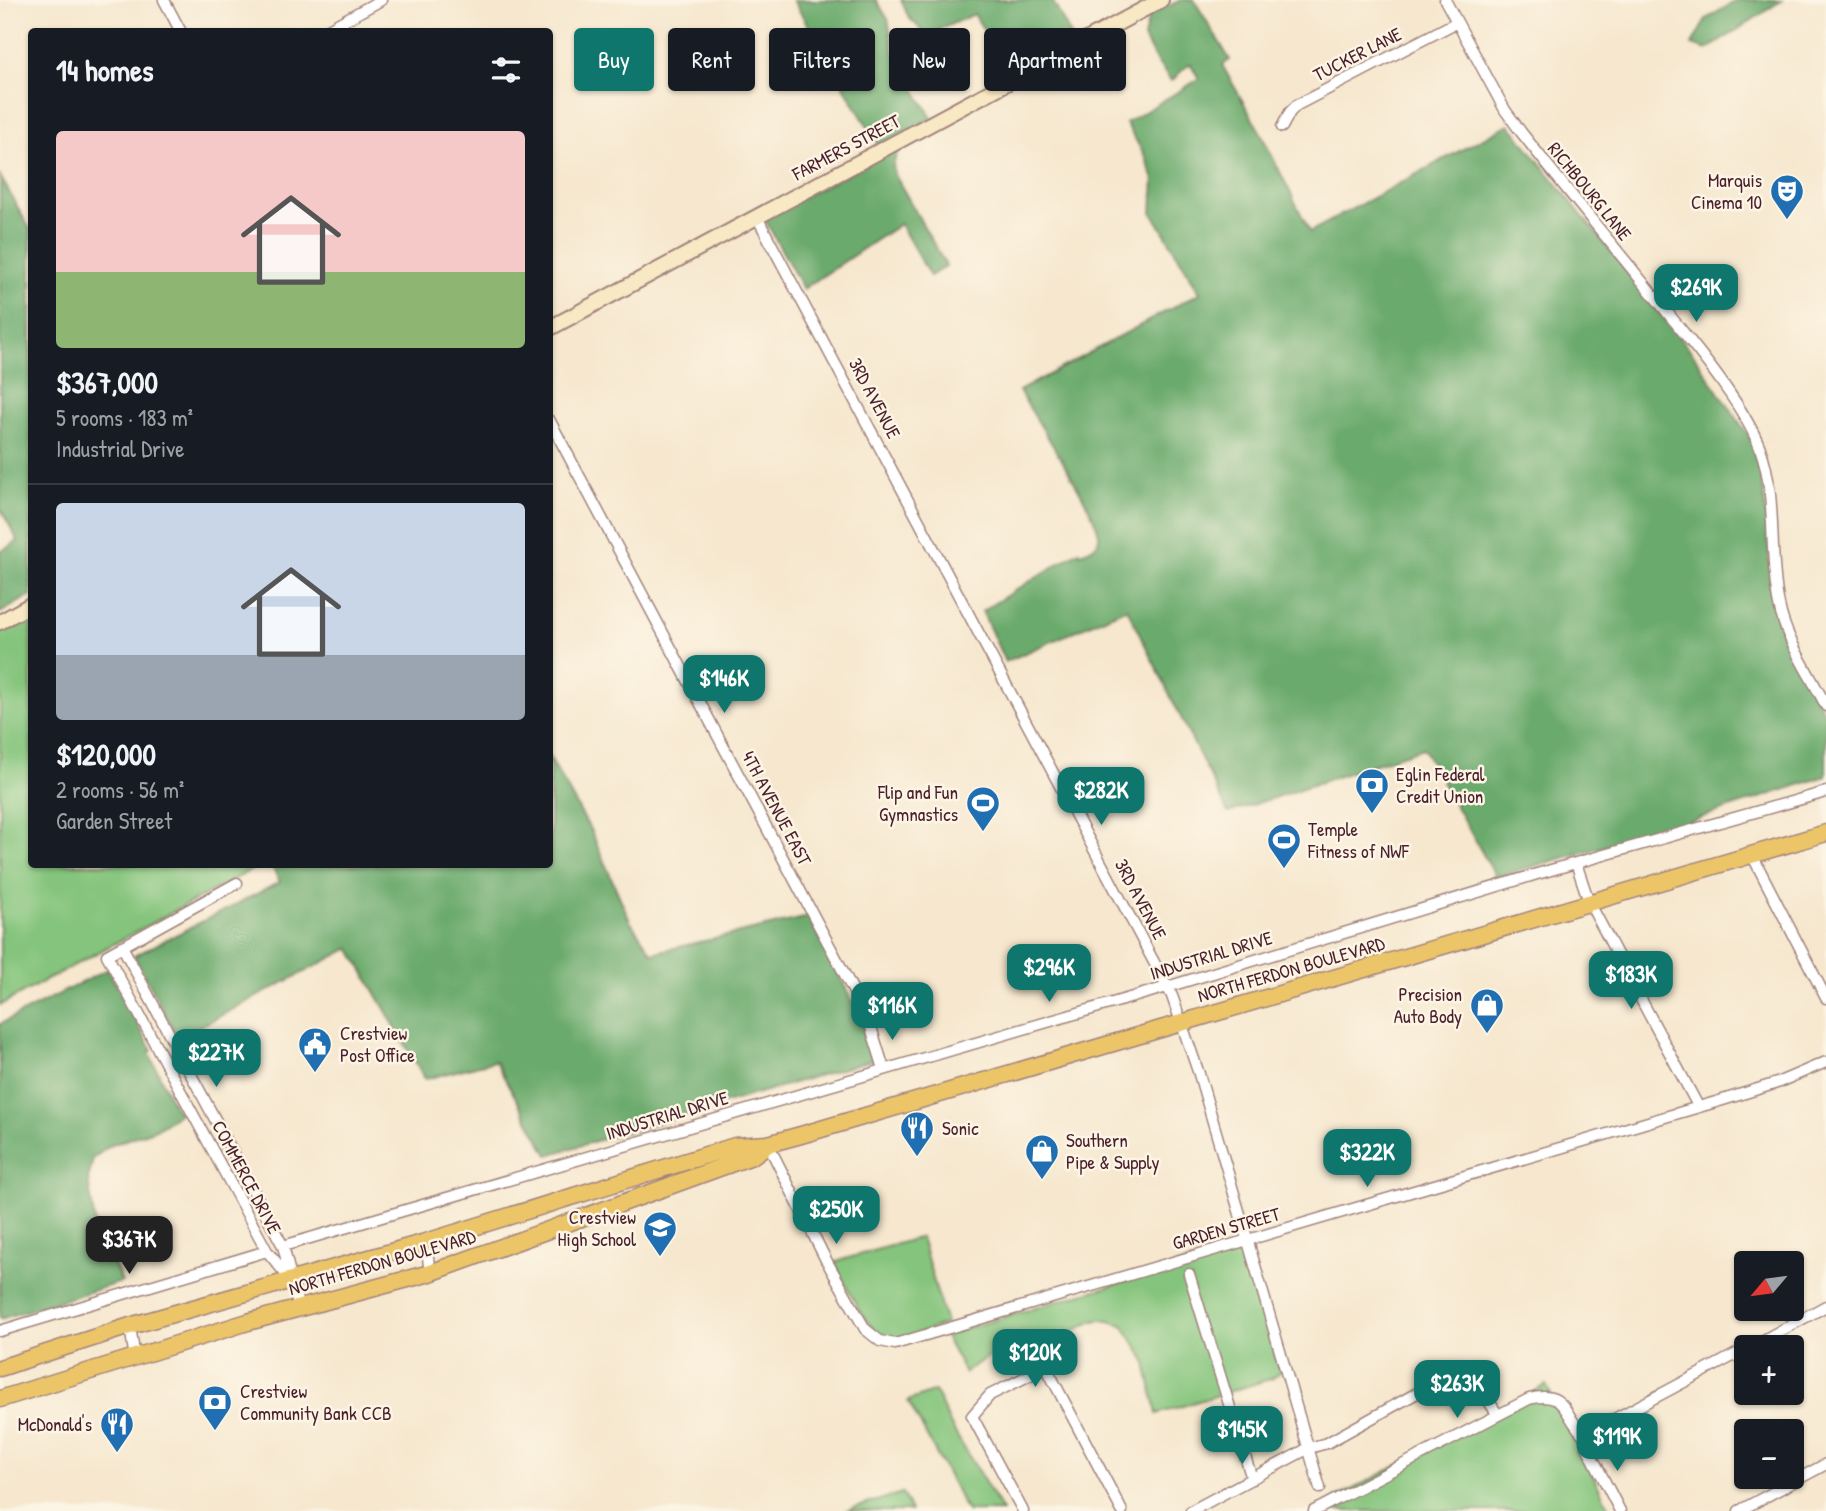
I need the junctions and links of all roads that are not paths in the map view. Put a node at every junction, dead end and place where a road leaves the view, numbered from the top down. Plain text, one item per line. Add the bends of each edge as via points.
1 (164, 0) edge
2 (381, 0) edge
3 (1161, 0) edge
4 (1445, 0) edge
5 (1457, 22) junction
6 (179, 28) edge
7 (330, 28) edge
8 (1282, 127) dead end
9 (757, 217) junction
10 (553, 326) edge
11 (553, 427) edge
12 (28, 606) edge
13 (0, 621) edge
14 (1826, 706) edge
15 (1826, 792) edge
16 (1826, 833) edge
17 (1752, 855) junction
18 (1576, 863) junction
19 (237, 883) dead end
20 (1589, 902) junction
21 (122, 946) junction
22 (1167, 987) junction
23 (1826, 998) edge
24 (1182, 1023) junction
25 (183, 1060) junction
26 (1826, 1062) edge
27 (168, 1068) junction
28 (884, 1069) junction
29 (1698, 1106) junction
30 (768, 1144) junction
31 (249, 1182) junction
32 (234, 1190) junction
33 (1248, 1240) junction
34 (426, 1242) junction
35 (283, 1246) junction
36 (267, 1251) junction
37 (430, 1273) junction
38 (1189, 1274) dead end
39 (290, 1279) junction
40 (1826, 1306) edge
41 (299, 1309) junction
42 (131, 1326) junction
43 (0, 1331) edge
44 (1772, 1335) edge
45 (1734, 1355) edge
46 (135, 1359) junction
47 (0, 1368) edge
48 (0, 1399) edge
49 (1498, 1415) junction
50 (1587, 1438) junction
51 (1309, 1448) junction
52 (1826, 1464) edge
53 (1251, 1479) junction
54 (1320, 1488) dead end
55 (1023, 1511) edge
56 (1122, 1511) edge
57 (1191, 1511) edge
58 (1314, 1511) edge
59 (1620, 1511) edge
60 (1739, 1511) edge

1 - 6 street
2 - 7 street
3 - 9 street, FARMERS STREET
4 - 5 street, RICHBOURG LANE
5 - 8 street, TUCKER LANE via 1311,97 1290,112
5 - 14 street, RICHBOURG LANE via 1505,110 1698,351 1755,436 1767,479 1780,612
9 - 10 street, FARMERS STREET
9 - 22 street, 3RD AVENUE
11 - 28 street, 4TH AVENUE EAST via 843,971 870,1024
12 - 13 street
15 - 18 street, INDUSTRIAL DRIVE
16 - 17 main road, NORTH FERDON BOULEVARD
17 - 20 main road, NORTH FERDON BOULEVARD
17 - 23 street
18 - 20 street
18 - 22 street, INDUSTRIAL DRIVE
19 - 21 street, COMMERCE DRIVE
20 - 24 main road, NORTH FERDON BOULEVARD
20 - 29 street
21 - 25 street, COMMERCE DRIVE
21 - 27 street, COMMERCE DRIVE via 107,954
22 - 24 street, 3RD AVENUE
22 - 28 street, INDUSTRIAL DRIVE
24 - 30 main road, NORTH FERDON BOULEVARD
24 - 33 street, 3RD AVENUE
25 - 27 street
25 - 31 street, COMMERCE DRIVE
26 - 29 street, GARDEN STREET via 1777,1083
27 - 32 street, COMMERCE DRIVE
28 - 35 street, INDUSTRIAL DRIVE
29 - 33 street, GARDEN STREET
30 - 33 street, GARDEN STREET via 865,1329 885,1342 895,1344
30 - 34 main road, NORTH FERDON BOULEVARD via 735,1146
30 - 37 main road, NORTH FERDON BOULEVARD via 752,1156
31 - 32 street
31 - 35 street, COMMERCE DRIVE
32 - 36 street, COMMERCE DRIVE
33 - 51 street, 3RD AVENUE
34 - 37 street
34 - 39 main road, NORTH FERDON BOULEVARD
35 - 39 street, COMMERCE DRIVE
36 - 39 street, COMMERCE DRIVE
36 - 43 street
37 - 41 main road, NORTH FERDON BOULEVARD
38 - 53 street
39 - 41 street, COMMERCE DRIVE
39 - 42 main road, NORTH FERDON BOULEVARD
40 - 44 street
41 - 46 main road, NORTH FERDON BOULEVARD
42 - 46 street
42 - 47 main road, NORTH FERDON BOULEVARD
45 - 50 street
46 - 48 main road, NORTH FERDON BOULEVARD
49 - 50 street via 1529,1399 1550,1397 1563,1404
49 - 51 street via 1471,1375 1453,1373 1327,1443
49 - 58 street
50 - 59 street via 1586,1445
51 - 53 street
51 - 54 street, 3RD AVENUE
52 - 60 street
53 - 57 street
55 - 56 street via 972,1416 990,1395 1045,1367

